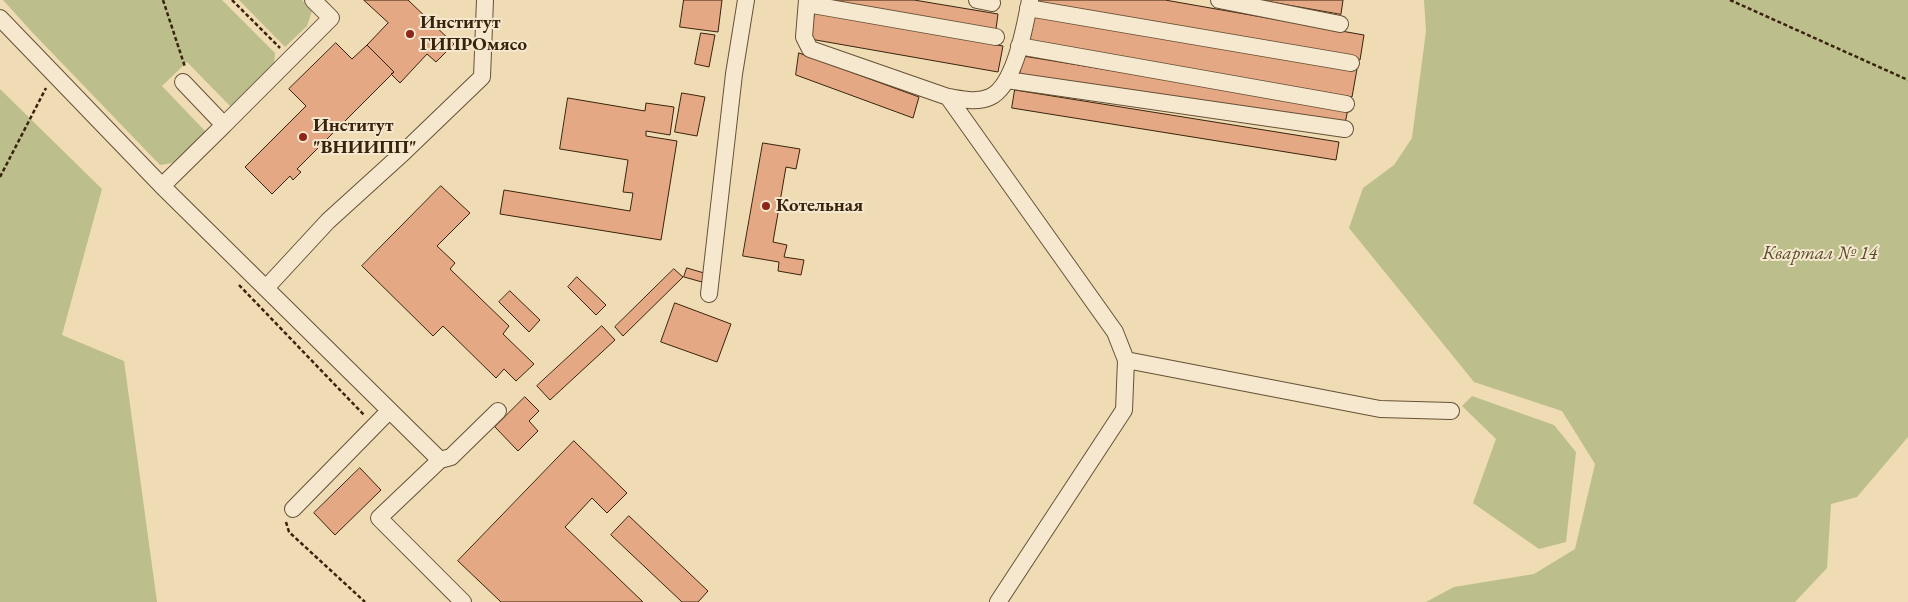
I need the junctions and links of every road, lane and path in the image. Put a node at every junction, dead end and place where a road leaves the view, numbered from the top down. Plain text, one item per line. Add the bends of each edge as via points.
1 (163, 0) edge
2 (232, 0) edge
3 (313, 0) edge
4 (485, 0) edge
5 (746, 0) edge
6 (1219, 0) edge
7 (1730, 0) edge
8 (807, 2) edge
9 (1029, 4) edge
10 (0, 18) edge
11 (1340, 24) dead end
12 (996, 36) dead end
13 (1019, 46) junction
14 (290, 60) junction
15 (1351, 63) dead end
16 (1007, 80) junction
17 (1908, 80) edge
18 (183, 82) joint
19 (46, 88) dead end
20 (948, 97) junction
21 (1346, 104) dead end
22 (224, 124) junction
23 (1345, 129) dead end
24 (0, 176) edge
25 (162, 186) junction
26 (266, 288) junction
27 (709, 294) dead end
28 (1126, 360) junction
29 (389, 411) junction
30 (498, 411) dead end
31 (1451, 411) dead end
32 (440, 460) junction
33 (289, 516) joint
34 (364, 601) edge
35 (463, 602) edge
36 (998, 602) edge

1 - 18 path via 185,65
2 - 14 path
3 - 14 street via 331,18
4 - 26 street via 482,77 328,221
5 - 27 street via 734,74
6 - 11 street
7 - 17 path
8 - 12 street
8 - 20 street via 804,37 810,49
9 - 13 street
9 - 15 street
10 - 25 street
13 - 16 street
13 - 21 street
14 - 22 street
16 - 20 street via 989,98
16 - 23 street
18 - 22 street
19 - 24 path
20 - 28 street via 1115,332
22 - 25 street
25 - 26 street
26 - 29 street
28 - 31 street via 1380,409
28 - 36 street via 1124,410
29 - 32 street
29 - 33 street
30 - 32 street via 451,457
32 - 35 street via 379,518
33 - 34 path via 289,532

